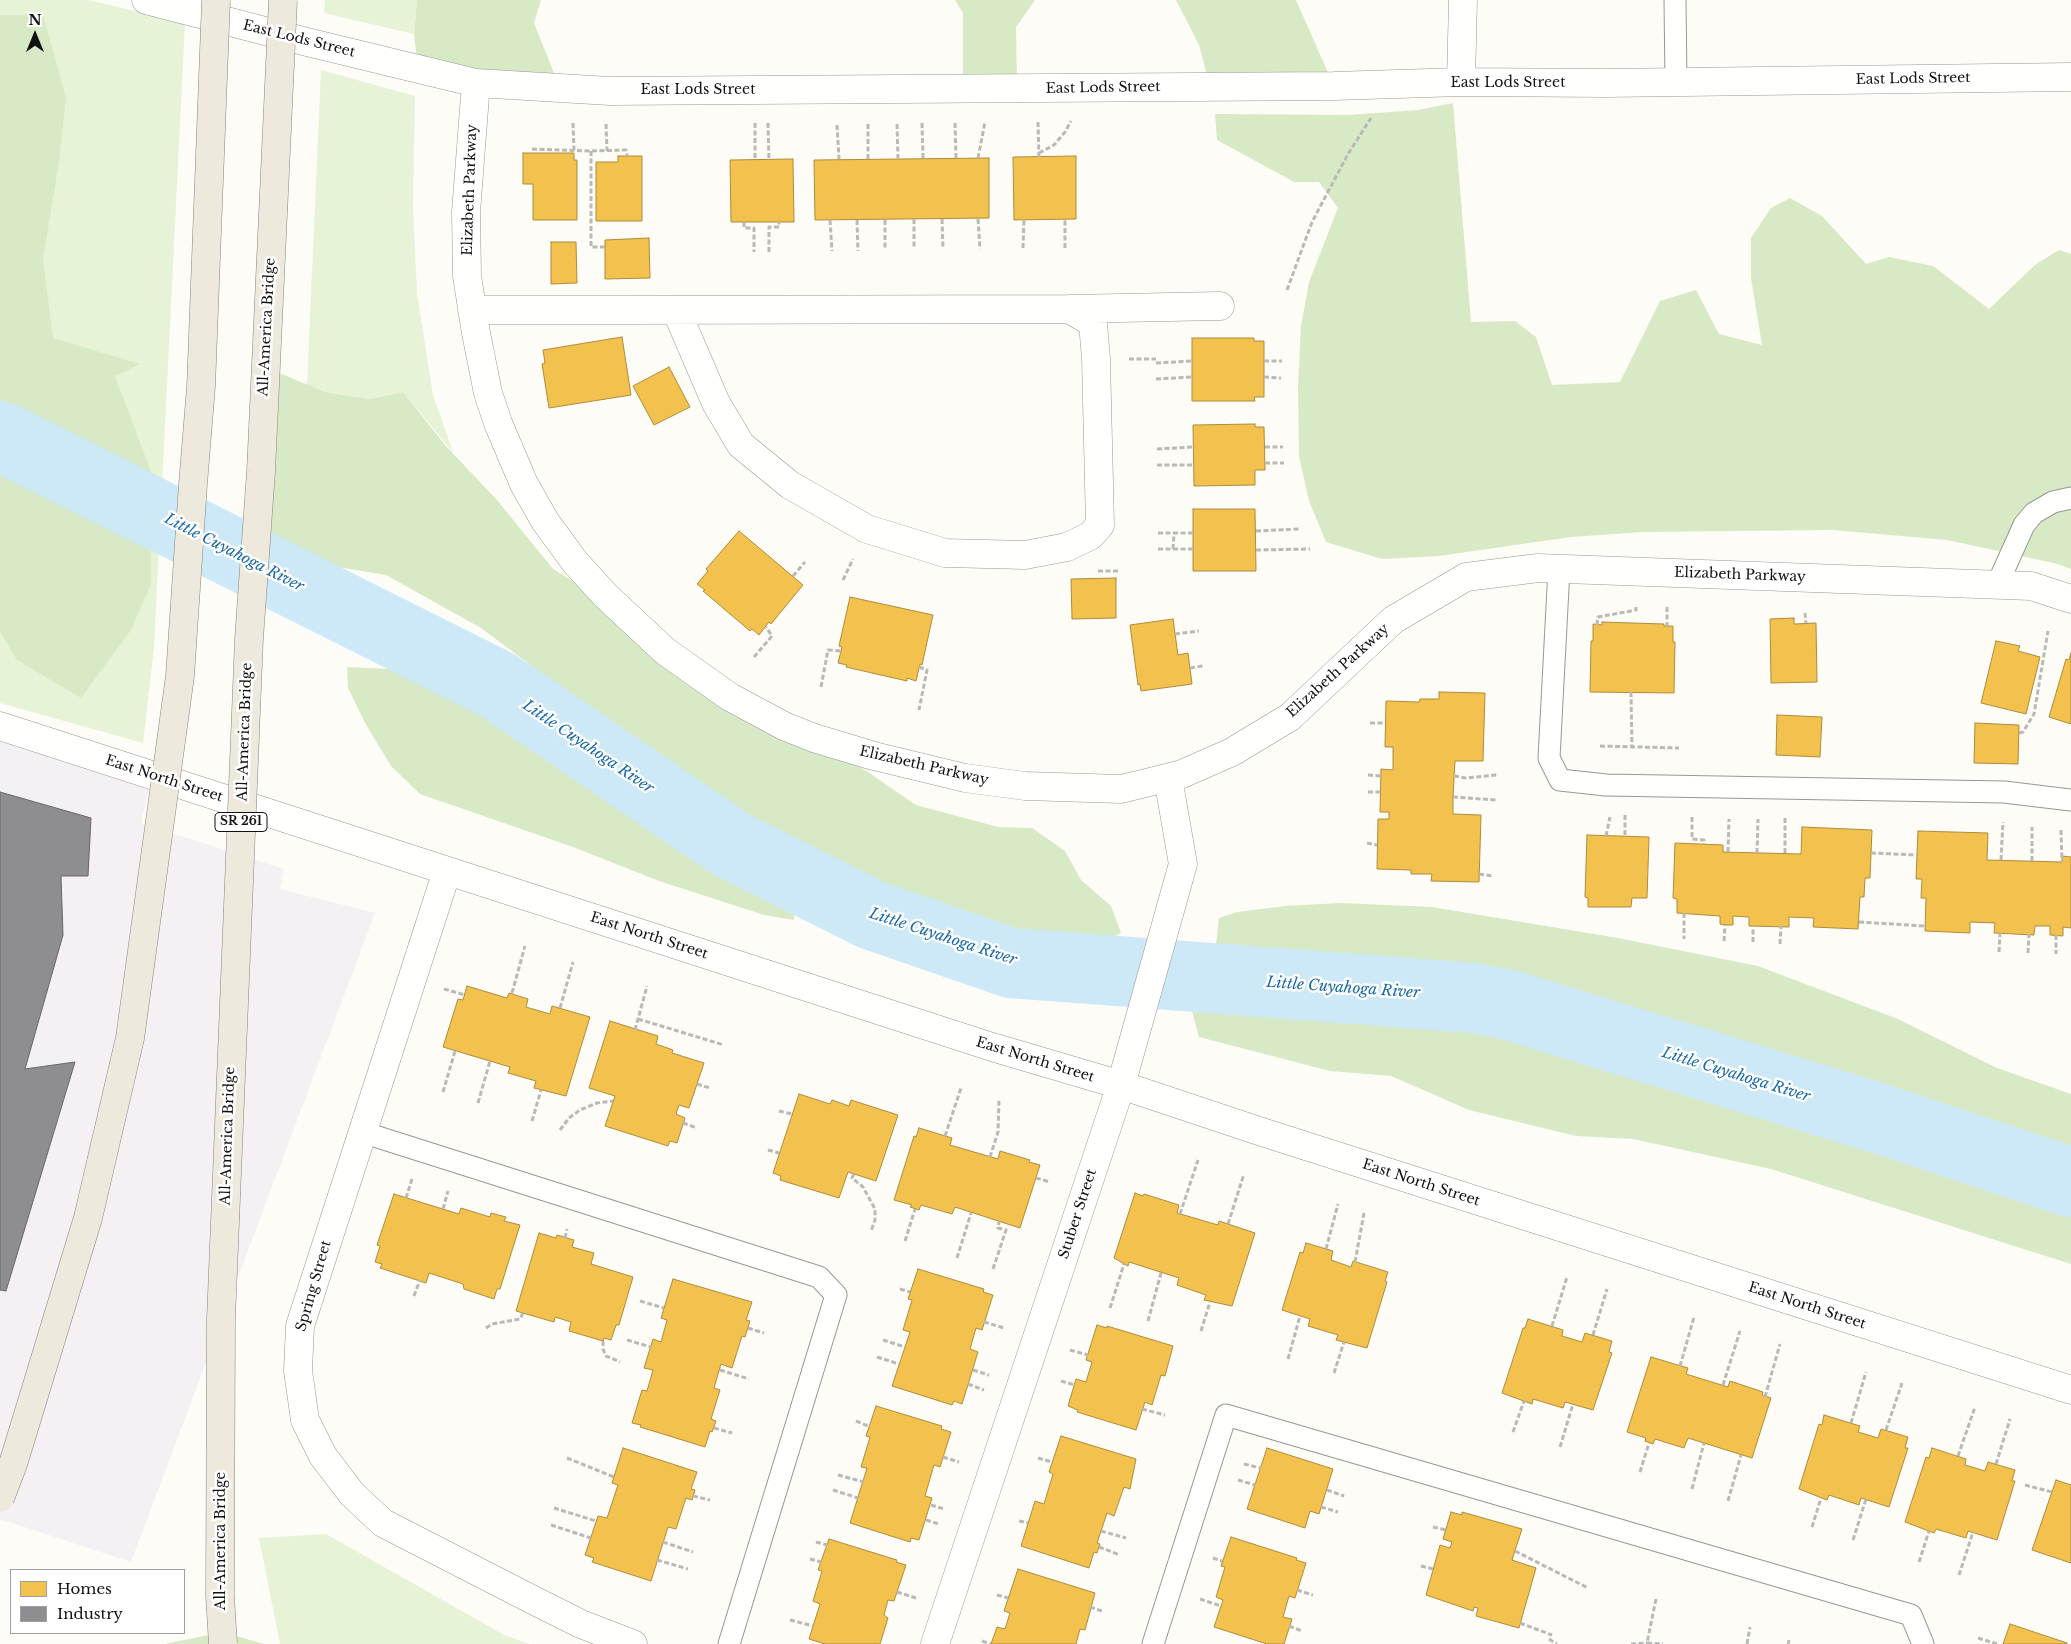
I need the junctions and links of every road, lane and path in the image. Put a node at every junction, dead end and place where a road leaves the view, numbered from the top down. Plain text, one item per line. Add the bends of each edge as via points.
1 (146, 0) edge
2 (216, 0) edge
3 (284, 0) edge
4 (1463, 0) edge
5 (1675, 0) edge
6 (2071, 77) edge
7 (1461, 82) junction
8 (1676, 82) junction
9 (476, 83) junction
10 (1382, 85) junction
11 (1038, 116) dead end
12 (1074, 116) dead end
13 (954, 117) dead end
14 (987, 117) dead end
15 (868, 118) dead end
16 (896, 118) dead end
17 (922, 118) dead end
18 (837, 119) dead end
19 (755, 120) dead end
20 (768, 120) dead end
21 (573, 122) dead end
22 (606, 122) dead end
23 (532, 149) dead end
24 (574, 150) junction
25 (591, 151) junction
26 (607, 151) junction
27 (627, 156) dead end
28 (898, 158) dead end
29 (923, 158) dead end
30 (956, 158) dead end
31 (978, 158) dead end
32 (839, 159) dead end
33 (868, 159) dead end
34 (756, 160) dead end
35 (769, 160) dead end
36 (914, 219) dead end
37 (942, 219) dead end
38 (978, 219) dead end
39 (1024, 219) dead end
40 (1065, 219) dead end
41 (830, 220) dead end
42 (857, 220) dead end
43 (885, 220) dead end
44 (744, 222) dead end
45 (780, 222) dead end
46 (605, 247) dead end
47 (1024, 248) dead end
48 (1064, 248) dead end
49 (980, 249) dead end
50 (885, 250) dead end
51 (914, 250) dead end
52 (943, 250) dead end
53 (832, 251) dead end
54 (858, 251) dead end
55 (754, 252) dead end
56 (769, 252) dead end
57 (1286, 290) dead end
58 (1220, 306) dead end
59 (1069, 309) junction
60 (472, 310) junction
61 (676, 310) junction
62 (1192, 361) dead end
63 (1264, 361) dead end
64 (1282, 361) dead end
65 (1156, 363) dead end
66 (1192, 377) dead end
67 (1264, 377) dead end
68 (1281, 378) dead end
69 (1156, 379) dead end
70 (1193, 447) dead end
71 (1264, 447) dead end
72 (1283, 447) dead end
73 (1157, 448) dead end
74 (1264, 463) dead end
75 (1284, 463) dead end
76 (1158, 465) dead end
77 (1193, 465) dead end
78 (2071, 498) edge
79 (1299, 529) dead end
80 (1256, 531) dead end
81 (1158, 533) dead end
82 (1174, 533) junction
83 (1193, 533) dead end
84 (1158, 549) dead end
85 (1173, 549) junction
86 (1193, 549) dead end
87 (1310, 549) dead end
88 (1256, 550) dead end
89 (805, 562) dead end
90 (1559, 569) junction
91 (1096, 571) dead end
92 (1120, 571) dead end
93 (793, 576) dead end
94 (1997, 585) junction
95 (2071, 598) edge
96 (1636, 603) dead end
97 (1666, 606) dead end
98 (1597, 625) dead end
99 (1668, 626) dead end
100 (766, 627) dead end
101 (2048, 631) dead end
102 (1198, 632) dead end
103 (1175, 634) dead end
104 (841, 652) dead end
105 (754, 657) dead end
106 (1203, 666) dead end
107 (919, 667) dead end
108 (1190, 668) dead end
109 (820, 687) dead end
110 (1631, 692) dead end
111 (919, 710) dead end
112 (1370, 723) dead end
113 (1385, 723) dead end
114 (0, 726) edge
115 (2019, 733) dead end
116 (1600, 746) dead end
117 (1632, 747) junction
118 (1679, 748) dead end
119 (1368, 775) dead end
120 (1497, 775) dead end
121 (1381, 776) dead end
122 (1454, 776) dead end
123 (1168, 778) junction
124 (1368, 792) dead end
125 (1381, 792) dead end
126 (1453, 797) dead end
127 (1496, 800) dead end
128 (2071, 800) edge
129 (1612, 809) dead end
130 (1624, 810) dead end
131 (1692, 812) dead end
132 (1729, 813) dead end
133 (1758, 814) dead end
134 (1785, 815) dead end
135 (2003, 822) dead end
136 (2032, 824) dead end
137 (1606, 836) dead end
138 (1625, 836) dead end
139 (1367, 844) dead end
140 (1704, 844) dead end
141 (1378, 845) dead end
142 (1728, 852) dead end
143 (1757, 852) dead end
144 (1785, 853) dead end
145 (1871, 853) dead end
146 (1917, 855) dead end
147 (2002, 860) dead end
148 (2032, 861) dead end
149 (447, 871) junction
150 (1479, 874) dead end
151 (1494, 876) dead end
152 (1684, 913) dead end
153 (1859, 922) dead end
154 (1725, 925) dead end
155 (1753, 926) dead end
156 (1781, 926) dead end
157 (1925, 926) dead end
158 (2000, 933) dead end
159 (2029, 934) dead end
160 (2056, 935) dead end
161 (1684, 939) dead end
162 (1724, 941) dead end
163 (1752, 942) dead end
164 (1780, 944) dead end
165 (525, 946) dead end
166 (1999, 952) dead end
167 (2028, 953) dead end
168 (2056, 954) dead end
169 (573, 962) dead end
170 (647, 986) dead end
171 (441, 988) dead end
172 (512, 993) dead end
173 (464, 995) dead end
174 (560, 1008) dead end
175 (638, 1019) junction
176 (635, 1030) dead end
177 (724, 1045) dead end
178 (455, 1051) dead end
179 (490, 1061) dead end
180 (697, 1084) dead end
181 (1121, 1085) junction
182 (710, 1088) dead end
183 (961, 1088) dead end
184 (541, 1090) dead end
185 (443, 1092) dead end
186 (613, 1101) dead end
187 (999, 1101) dead end
188 (478, 1103) dead end
189 (779, 1111) dead end
190 (792, 1114) dead end
191 (532, 1121) dead end
192 (683, 1123) dead end
193 (697, 1128) dead end
194 (560, 1130) dead end
195 (362, 1132) junction
196 (945, 1136) dead end
197 (768, 1150) dead end
198 (779, 1153) dead end
199 (990, 1157) dead end
200 (1198, 1160) dead end
201 (415, 1170) dead end
202 (854, 1174) dead end
203 (1244, 1174) dead end
204 (1036, 1178) dead end
205 (1050, 1182) dead end
206 (451, 1183) dead end
207 (406, 1198) dead end
208 (1338, 1204) dead end
209 (442, 1209) dead end
210 (915, 1209) dead end
211 (971, 1212) dead end
212 (1364, 1212) dead end
213 (1180, 1214) dead end
214 (999, 1222) dead end
215 (1228, 1224) dead end
216 (871, 1231) dead end
217 (905, 1241) dead end
218 (1326, 1249) dead end
219 (957, 1258) dead end
220 (1354, 1262) dead end
221 (1124, 1264) dead end
222 (993, 1269) dead end
223 (1161, 1273) dead end
224 (1567, 1276) dead end
225 (420, 1280) dead end
226 (900, 1289) dead end
227 (1607, 1290) dead end
228 (910, 1292) dead end
229 (414, 1296) dead end
230 (640, 1301) dead end
231 (1210, 1302) dead end
232 (664, 1308) dead end
233 (1110, 1308) dead end
234 (523, 1313) dead end
235 (1300, 1316) dead end
236 (1694, 1317) dead end
237 (1148, 1321) dead end
238 (984, 1322) dead end
239 (1552, 1326) dead end
240 (486, 1328) dead end
241 (748, 1328) dead end
242 (1004, 1328) dead end
243 (1201, 1331) dead end
244 (1740, 1332) dead end
245 (764, 1333) dead end
246 (1593, 1335) dead end
247 (627, 1340) dead end
248 (883, 1340) dead end
249 (603, 1341) dead end
250 (1344, 1342) dead end
251 (1780, 1344) dead end
252 (651, 1347) dead end
253 (905, 1347) dead end
254 (1070, 1350) dead end
255 (1088, 1355) dead end
256 (877, 1357) dead end
257 (1288, 1359) dead end
258 (620, 1362) dead end
259 (899, 1364) dead end
260 (1680, 1366) dead end
261 (720, 1370) dead end
262 (973, 1370) dead end
263 (1866, 1372) dead end
264 (1334, 1374) dead end
265 (989, 1375) dead end
266 (749, 1379) dead end
267 (1061, 1381) dead end
268 (1902, 1383) dead end
269 (968, 1384) dead end
270 (1075, 1385) dead end
271 (1723, 1385) dead end
272 (984, 1390) dead end
273 (2071, 1390) edge
274 (1765, 1397) dead end
275 (1524, 1401) dead end
276 (1573, 1404) dead end
277 (1975, 1407) dead end
278 (1142, 1409) dead end
279 (1165, 1416) dead end
280 (2010, 1419) dead end
281 (856, 1421) dead end
282 (1851, 1423) dead end
283 (868, 1426) dead end
284 (714, 1428) dead end
285 (1886, 1430) dead end
286 (1513, 1432) dead end
287 (732, 1433) dead end
288 (1649, 1443) dead end
289 (1704, 1443) dead end
290 (1560, 1446) dead end
291 (1741, 1455) dead end
292 (1958, 1456) dead end
293 (943, 1457) dead end
294 (567, 1458) dead end
295 (1038, 1458) dead end
296 (961, 1462) dead end
297 (1052, 1462) dead end
298 (1236, 1462) dead end
299 (1996, 1464) dead end
300 (1261, 1468) dead end
301 (1640, 1472) dead end
302 (838, 1475) dead end
303 (614, 1477) dead end
304 (1230, 1478) dead end
305 (864, 1482) dead end
306 (1255, 1485) dead end
307 (2025, 1485) dead end
308 (1692, 1488) dead end
309 (833, 1490) dead end
310 (1327, 1490) dead end
311 (2052, 1492) dead end
312 (693, 1496) dead end
313 (1344, 1496) dead end
314 (0, 1498) edge
315 (858, 1498) dead end
316 (1820, 1498) dead end
317 (1866, 1499) dead end
318 (710, 1500) dead end
319 (1728, 1501) dead end
320 (930, 1505) dead end
321 (1321, 1507) dead end
322 (554, 1508) dead end
323 (946, 1509) dead end
324 (1338, 1512) dead end
325 (926, 1520) dead end
326 (596, 1521) dead end
327 (1019, 1521) dead end
328 (1028, 1523) dead end
329 (551, 1525) dead end
330 (941, 1525) dead end
331 (1433, 1527) dead end
332 (1812, 1527) dead end
333 (1101, 1530) dead end
334 (1446, 1530) dead end
335 (1929, 1531) dead end
336 (1973, 1532) dead end
337 (591, 1538) dead end
338 (1126, 1538) dead end
339 (1853, 1540) dead end
340 (663, 1542) dead end
341 (816, 1542) dead end
342 (827, 1545) dead end
343 (1099, 1547) dead end
344 (1515, 1551) dead end
345 (693, 1552) dead end
346 (1120, 1555) dead end
347 (810, 1559) dead end
348 (657, 1560) dead end
349 (820, 1562) dead end
350 (1919, 1562) dead end
351 (1421, 1566) dead end
352 (688, 1569) dead end
353 (1433, 1569) dead end
354 (1959, 1575) dead end
355 (1588, 1588) dead end
356 (1297, 1590) dead end
357 (897, 1592) dead end
358 (996, 1594) dead end
359 (1313, 1595) dead end
360 (1193, 1597) dead end
361 (917, 1598) dead end
362 (1008, 1598) dead end
363 (1656, 1599) dead end
364 (1221, 1606) dead end
365 (1090, 1608) dead end
366 (1102, 1611) dead end
367 (790, 1620) dead end
368 (1520, 1623) dead end
369 (813, 1626) dead end
370 (1290, 1626) dead end
371 (1750, 1628) dead end
372 (1302, 1631) dead end
373 (1552, 1635) dead end
374 (1978, 1638) dead end
375 (1549, 1639) dead end
376 (982, 1641) dead end
377 (1647, 1643) edge
378 (223, 1644) edge
379 (633, 1644) edge
380 (729, 1644) edge
381 (935, 1644) edge
382 (991, 1644) edge
383 (1153, 1644) edge
384 (1557, 1644) edge
385 (1631, 1644) edge
386 (1663, 1644) edge
387 (1748, 1644) edge
388 (1923, 1644) edge
389 (1997, 1644) edge

1 - 9 street, East Lods Street
2 - 314 main road, bridge via 201,387 180,676 130,1038 88,1218
3 - 378 main road, All-America Bridge / SR 261, bridge via 249,648 220,1319 220,1596
4 - 7 street
5 - 8 lane
6 - 8 street, East Lods Street
7 - 8 street, East Lods Street
7 - 10 street, East Lods Street
9 - 10 street, East Lods Street via 610,91
9 - 60 street, Elizabeth Parkway via 466,212
10 - 57 path via 1373,115 1312,222
11 - 12 path via 1039,155 1054,145
13 - 30 path
14 - 31 path
15 - 33 path
16 - 28 path
17 - 29 path
18 - 32 path
19 - 34 path
20 - 35 path
21 - 24 path
22 - 26 path
23 - 24 path
24 - 25 path
25 - 26 path
25 - 46 path via 591,247
26 - 27 path via 626,150
36 - 51 path
37 - 52 path
38 - 49 path
39 - 47 path
40 - 48 path
41 - 53 path
42 - 54 path
43 - 50 path
44 - 55 path via 744,228 754,228
45 - 56 path via 780,227 769,227
58 - 59 street
59 - 61 street
59 - 61 street via 1093,323 1100,525 1090,536 1067,547 1025,555 945,553 867,529 790,485 741,445 716,403
60 - 61 street
60 - 123 street, Elizabeth Parkway via 488,393 498,423 524,484 545,521 575,562 605,595 664,651 730,697 814,738 965,778 1025,786 1121,788
62 - 65 path
63 - 64 path
66 - 69 path
67 - 68 path
70 - 73 path
71 - 72 path
74 - 75 path
76 - 77 path
78 - 94 lane via 2053,502 2034,513 2024,526
79 - 80 path
81 - 82 path
82 - 83 path
82 - 85 path
84 - 85 path
85 - 86 path
87 - 88 path
89 - 93 path
90 - 94 street, Elizabeth Parkway
90 - 123 street, Elizabeth Parkway via 1538,568 1466,577 1393,620 1290,717 1232,752
90 - 128 lane via 1549,758 1560,780 1606,785 2004,792
91 - 92 path
94 - 95 street, Elizabeth Parkway via 2031,586
96 - 98 path via 1636,610 1598,617
97 - 99 path
100 - 105 path via 772,636
101 - 115 path via 2034,714 2023,732
102 - 103 path
104 - 109 path via 828,650
106 - 108 path
107 - 111 path via 927,670
110 - 117 path
112 - 113 path
114 - 149 street, East North Street
116 - 117 path
117 - 118 path
119 - 121 path
120 - 122 path
123 - 181 street, Stuber Street via 1183,864
124 - 125 path
126 - 127 path
129 - 137 path
130 - 138 path
131 - 140 path via 1692,839 1704,840
132 - 142 path
133 - 143 path
134 - 144 path
135 - 147 path
136 - 148 path
139 - 141 path
145 - 146 path
149 - 181 street, East North Street via 992,1047
149 - 195 street, Spring Street
150 - 151 path
152 - 161 path
153 - 157 path
154 - 162 path
155 - 163 path
156 - 164 path
158 - 166 path
159 - 167 path
160 - 168 path
165 - 172 path
169 - 174 path
170 - 175 path
171 - 173 path
175 - 176 path
175 - 177 path
178 - 185 path
179 - 188 path
180 - 182 path
181 - 273 street, East North Street
181 - 381 street, Stuber Street
183 - 196 path
184 - 191 path
186 - 194 path via 596,1103 580,1110
187 - 199 path via 998,1132
189 - 190 path
192 - 193 path
195 - 379 street, Spring Street via 300,1326 298,1371 305,1420 323,1456 352,1494 383,1523 581,1624
195 - 380 lane via 818,1277 836,1295
197 - 198 path
200 - 213 path
201 - 207 path
202 - 216 path via 852,1178 863,1187 875,1209
203 - 215 path
204 - 205 path
206 - 209 path
208 - 218 path
210 - 217 path
211 - 219 path
212 - 220 path
214 - 222 path via 998,1228 1006,1230
221 - 233 path
223 - 237 path
224 - 239 path
225 - 229 path
226 - 228 path
227 - 246 path
230 - 232 path
231 - 243 path
234 - 240 path via 520,1318
235 - 257 path
236 - 260 path
238 - 242 path
241 - 245 path
244 - 271 path
247 - 252 path
248 - 253 path
249 - 258 path via 606,1356
250 - 264 path
251 - 274 path
254 - 255 path
256 - 259 path
261 - 266 path
262 - 265 path
263 - 282 path
267 - 270 path
268 - 285 path
269 - 272 path
275 - 286 path
276 - 290 path
277 - 292 path
278 - 279 path
280 - 299 path
281 - 283 path
284 - 287 path
288 - 301 path
289 - 308 path
291 - 319 path
293 - 296 path
294 - 303 path
295 - 297 path
298 - 300 path
302 - 305 path
304 - 306 path
307 - 311 path
309 - 315 path
310 - 313 path
312 - 318 path
316 - 332 path
317 - 339 path
320 - 323 path
321 - 324 path
322 - 326 path
325 - 330 path
327 - 328 path
329 - 337 path
331 - 334 path
333 - 338 path
335 - 350 path
336 - 354 path
340 - 345 path
341 - 342 path
343 - 346 path
344 - 355 path
347 - 349 path
348 - 352 path
351 - 353 path
356 - 359 path
357 - 361 path
358 - 362 path
360 - 364 path
363 - 377 path
365 - 366 path
367 - 369 path
368 - 373 path
370 - 372 path
371 - 387 path
374 - 389 path
375 - 384 path
376 - 382 path
377 - 385 path
377 - 386 path
383 - 388 lane via 1226,1415 1910,1615

